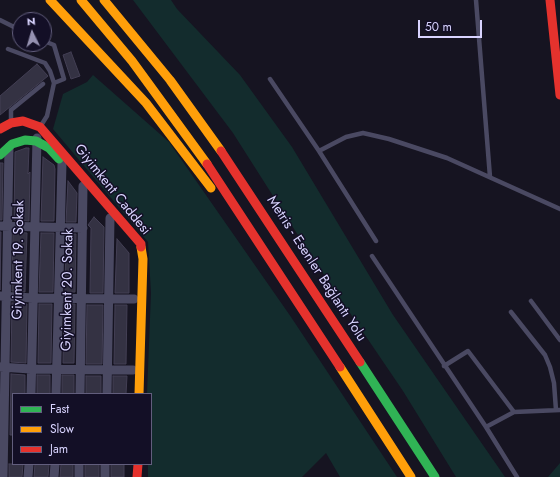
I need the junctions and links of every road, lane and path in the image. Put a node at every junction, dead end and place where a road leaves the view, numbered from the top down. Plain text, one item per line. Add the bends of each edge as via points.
1 (50, 0) edge
2 (81, 0) edge
3 (104, 0) edge
4 (476, 0) edge
5 (550, 0) edge
6 (0, 20) edge
7 (12, 26) edge
8 (138, 26) dead end
9 (52, 44) edge
10 (8, 49) dead end
11 (270, 79) dead end
12 (170, 80) junction
13 (54, 83) junction
14 (43, 84) dead end
15 (560, 96) edge
16 (11, 123) junction
17 (40, 127) junction
18 (0, 129) edge
19 (36, 141) junction
20 (9, 147) junction
21 (319, 151) junction
22 (0, 155) edge
23 (62, 162) junction
24 (490, 177) junction
25 (83, 186) junction
26 (560, 209) edge
27 (110, 218) junction
28 (4, 226) edge
29 (60, 227) junction
30 (34, 228) junction
31 (83, 228) junction
32 (249, 228) junction
33 (376, 241) dead end
34 (372, 256) dead end
35 (3, 296) edge
36 (59, 297) junction
37 (33, 298) junction
38 (82, 298) junction
39 (109, 298) junction
40 (134, 299) junction
41 (531, 301) dead end
42 (511, 312) dead end
43 (560, 340) edge
44 (444, 366) junction
45 (3, 367) edge
46 (57, 368) junction
47 (31, 369) junction
48 (80, 369) junction
49 (107, 370) junction
50 (133, 370) junction
51 (30, 393) edge
52 (56, 393) edge
53 (80, 393) edge
54 (107, 393) edge
55 (132, 393) edge
56 (139, 393) edge
57 (558, 410) edge
58 (514, 412) junction
59 (486, 427) junction
60 (6, 441) edge
61 (29, 465) edge
62 (55, 465) edge
63 (79, 465) edge
64 (105, 465) edge
65 (131, 465) edge
66 (138, 465) edge
67 (3, 477) edge
68 (28, 477) edge
69 (54, 477) edge
70 (78, 477) edge
71 (105, 477) edge
72 (131, 477) edge
73 (137, 477) edge
74 (412, 477) edge
75 (435, 477) edge
76 (517, 477) edge

1 - 32 main road via 146,103 207,184
2 - 32 main road via 132,60 180,124
3 - 12 main road
4 - 24 lane
5 - 15 main road
6 - 7 lane
8 - 12 main road
9 - 13 lane via 64,79
10 - 13 lane via 45,63
11 - 21 lane
12 - 75 main road, Metris - Esenler Bağlantı Yolu via 260,208
13 - 17 lane via 47,116
14 - 16 lane via 11,110
16 - 17 main road via 23,121
16 - 18 main road
17 - 19 street, Giyimkent 19. Sokak
17 - 56 main road, Giyimkent Caddesi via 141,244 143,259
19 - 20 main road via 25,140
19 - 23 main road, Giyimkent Caddesi via 49,148
19 - 30 street, Giyimkent 19. Sokak
20 - 22 main road
20 - 28 street
21 - 24 lane via 346,137 363,134 389,139 447,158
21 - 33 lane
23 - 25 main road, Giyimkent Caddesi
23 - 29 street
24 - 26 lane
25 - 27 main road, Giyimkent Caddesi
25 - 31 street, Giyimkent 20. Sokak
27 - 39 street
27 - 40 main road, Giyimkent Caddesi via 133,248
28 - 30 street
28 - 35 street
29 - 30 street
29 - 31 street
29 - 36 street
30 - 37 street, Giyimkent 19. Sokak
31 - 38 street, Giyimkent 20. Sokak
32 - 74 main road
34 - 44 lane
35 - 37 street
35 - 45 street
36 - 37 street
36 - 38 street
36 - 46 street
37 - 47 street, Giyimkent 19. Sokak
38 - 39 street
38 - 48 street, Giyimkent 20. Sokak
39 - 40 street
39 - 49 street
40 - 50 main road, Giyimkent Caddesi
41 - 43 lane
42 - 57 lane via 544,355 550,367
44 - 58 lane via 468,351
44 - 59 lane
45 - 47 street
45 - 60 street
46 - 47 street
46 - 48 street
46 - 52 street
47 - 51 street, Giyimkent 19. Sokak
48 - 49 street
48 - 53 street, Giyimkent 20. Sokak
49 - 50 street
49 - 54 street
50 - 55 main road, Giyimkent Caddesi
57 - 58 lane
58 - 59 lane
59 - 76 lane
60 - 67 street
61 - 68 street
62 - 69 street
63 - 70 street
64 - 71 street
65 - 72 main road
66 - 73 main road

